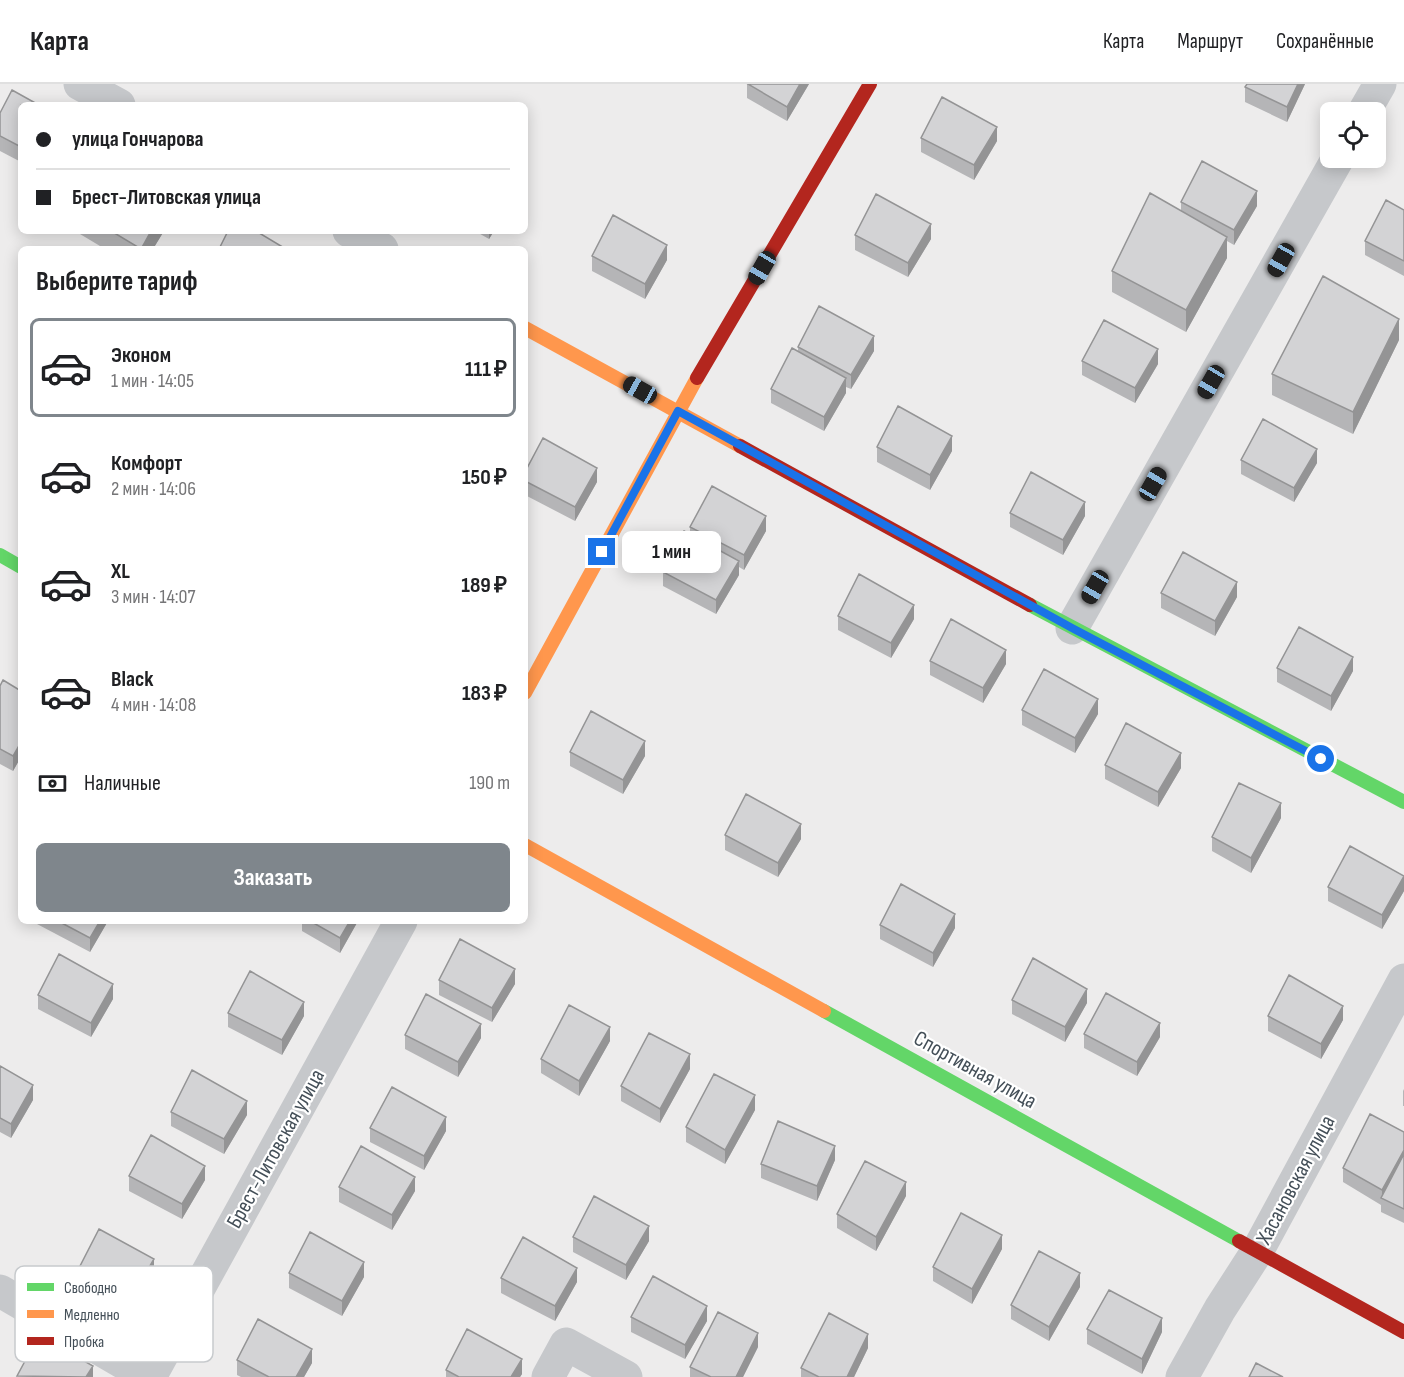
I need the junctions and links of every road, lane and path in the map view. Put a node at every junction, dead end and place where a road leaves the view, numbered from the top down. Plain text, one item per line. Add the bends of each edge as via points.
1 (80, 84) edge
2 (870, 84) edge
3 (1380, 84) edge
4 (113, 102) edge
5 (1370, 102) edge
6 (1332, 168) edge
7 (354, 234) edge
8 (376, 246) edge
9 (528, 329) edge
10 (678, 411) junction
11 (0, 555) edge
12 (18, 565) edge
13 (1072, 628) junction
14 (528, 687) edge
15 (1404, 802) edge
16 (528, 847) edge
17 (399, 924) edge
18 (1404, 980) edge
19 (1258, 1250) junction
20 (210, 1266) edge
21 (0, 1291) edge
22 (15, 1300) edge
23 (1404, 1332) edge
24 (123, 1362) edge
25 (157, 1362) edge
26 (149, 1377) edge
27 (548, 1377) edge
28 (626, 1377) edge
29 (1182, 1377) edge

1 - 4 street
2 - 10 street
3 - 5 street
6 - 13 street
7 - 8 street
9 - 10 street
10 - 13 street
10 - 14 street
11 - 12 street
13 - 15 street
16 - 19 street, Спортивная улица
17 - 20 street, Брест-Литовская улица
18 - 19 street, Хасановская улица
19 - 23 street, Спортивная улица
19 - 29 street, Хасановская улица
21 - 22 street
24 - 26 street
25 - 26 street, Брест-Литовская улица
27 - 28 street via 566,1344

